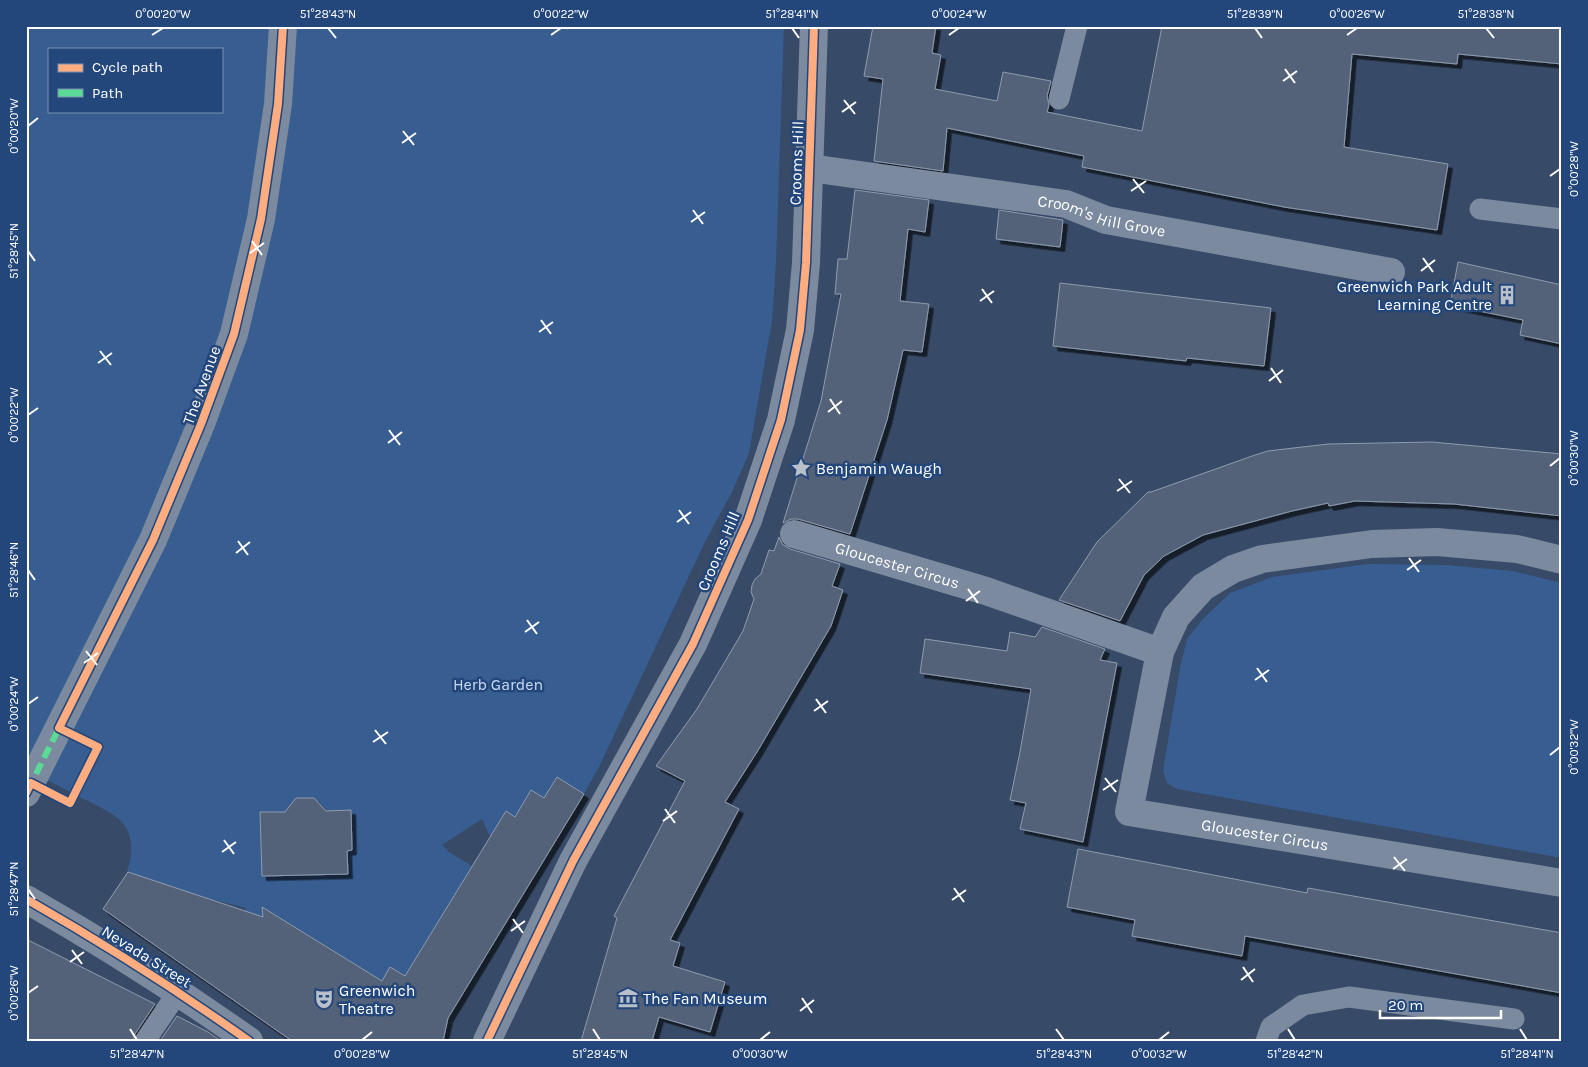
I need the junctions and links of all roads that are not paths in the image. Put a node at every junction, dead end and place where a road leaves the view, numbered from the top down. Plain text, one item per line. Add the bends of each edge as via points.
1 (284, 26) edge
2 (814, 26) edge
3 (1077, 26) edge
4 (1059, 99) dead end
5 (810, 168) junction
6 (1480, 209) dead end
7 (1562, 219) edge
8 (1391, 272) dead end
9 (794, 534) dead end
10 (1562, 560) edge
11 (1160, 652) junction
12 (31, 784) edge
13 (1562, 883) edge
14 (26, 900) edge
15 (178, 992) junction
16 (1514, 1019) dead end
17 (145, 1041) edge
18 (249, 1041) edge
19 (488, 1041) edge
20 (1266, 1041) edge

1 - 12 street, The Avenue via 278,104 262,219 234,334 202,424 153,540
2 - 5 street, Crooms Hill
3 - 4 lane
5 - 8 street, Croom's Hill Grove via 1066,204 1106,220
5 - 19 street, Crooms Hill via 800,330 781,420 748,520 693,644 573,861
6 - 7 lane
9 - 11 street, Gloucester Circus via 986,591
10 - 11 street, Gloucester Circus via 1517,549 1437,542 1372,544 1262,559 1233,569 1203,587 1176,617
11 - 13 street, Gloucester Circus via 1129,812
14 - 15 street, Nevada Street
15 - 17 lane
15 - 18 street, Nevada Street
16 - 20 lane via 1349,997 1303,1005 1271,1027

